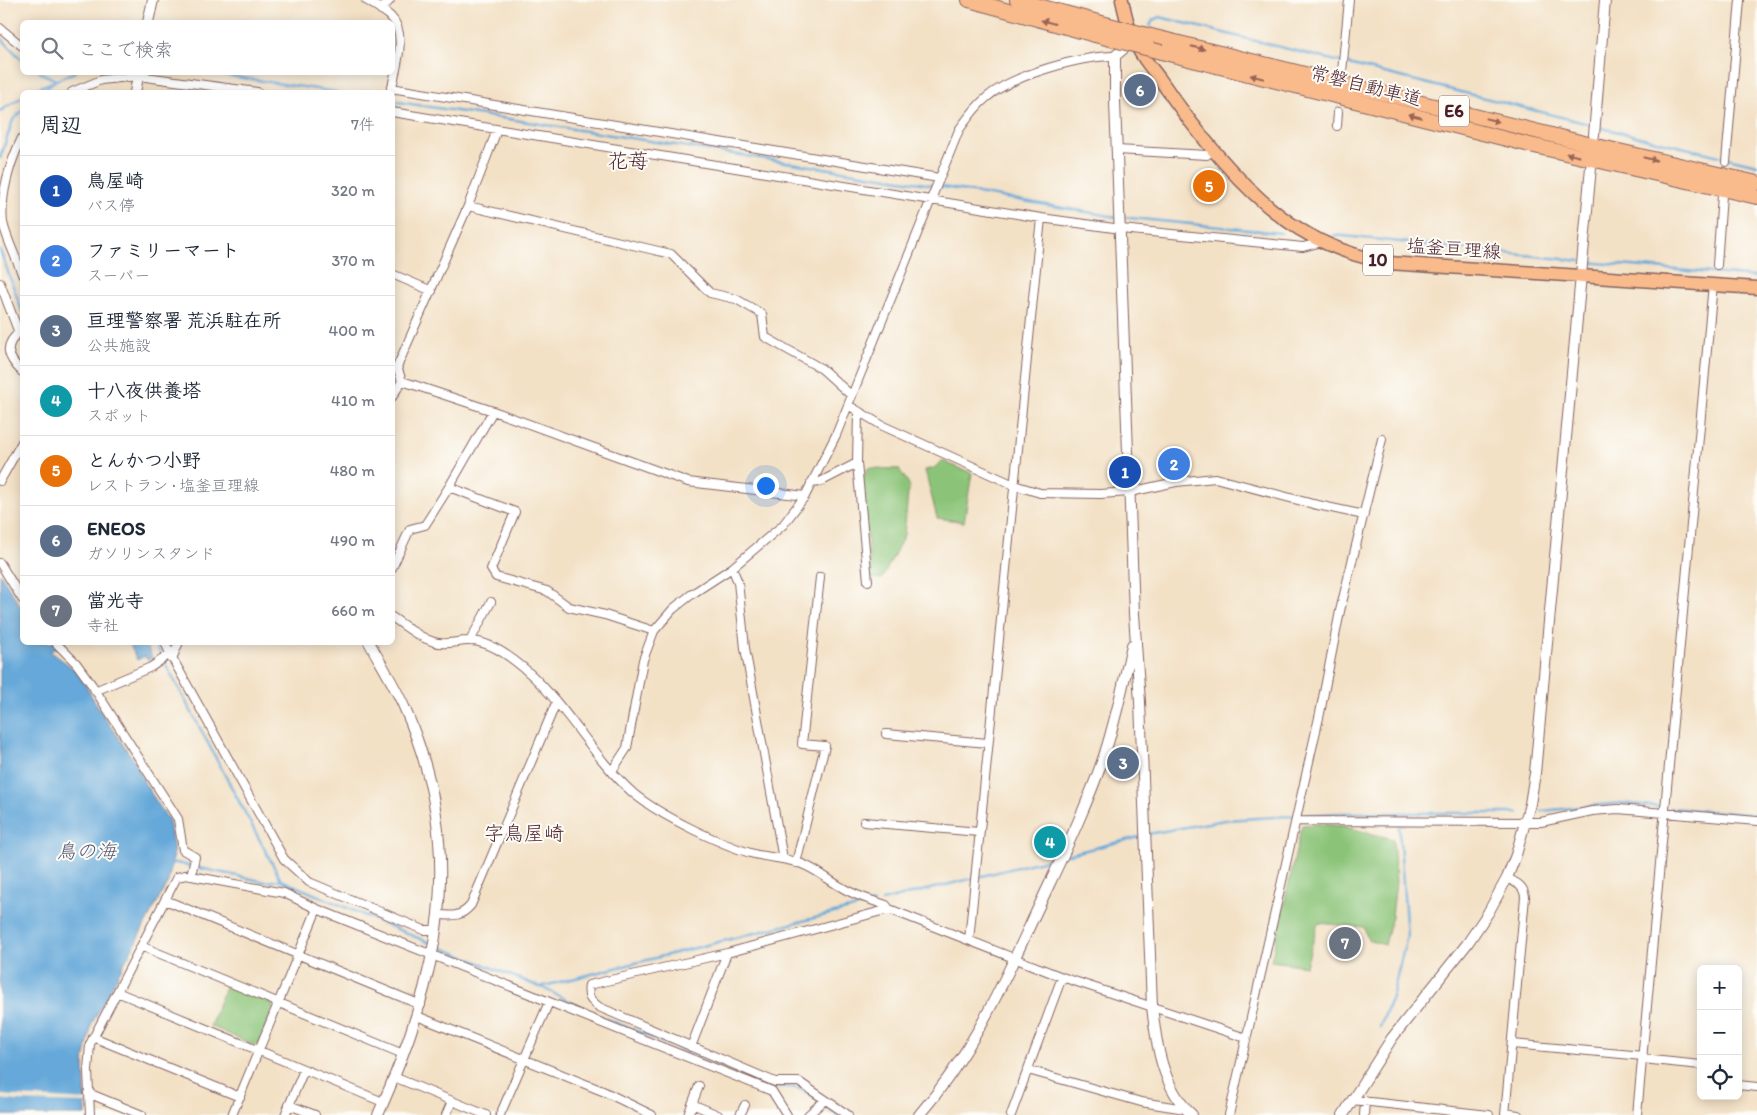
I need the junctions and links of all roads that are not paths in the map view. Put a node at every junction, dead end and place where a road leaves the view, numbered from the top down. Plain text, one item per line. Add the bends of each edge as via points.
1 (153, 0) edge
2 (366, 0) edge
3 (390, 0) edge
4 (969, 0) edge
5 (1017, 0) edge
6 (1122, 0) edge
7 (1349, 0) edge
8 (1605, 0) edge
9 (1740, 0) edge
10 (381, 10) junction
11 (148, 20) edge
12 (393, 20) edge
13 (395, 24) edge
14 (0, 28) edge
15 (1096, 28) junction
16 (1134, 41) junction
17 (20, 44) edge
18 (1115, 56) junction
19 (395, 69) edge
20 (1342, 72) dead end
21 (132, 75) edge
22 (138, 75) edge
23 (145, 75) edge
24 (394, 75) edge
25 (77, 90) edge
26 (135, 90) edge
27 (244, 90) edge
28 (391, 90) edge
29 (395, 91) edge
30 (1338, 112) dead end
31 (395, 113) edge
32 (1337, 126) dead end
33 (498, 130) junction
34 (1594, 134) dead end
35 (20, 143) edge
36 (1117, 150) junction
37 (1213, 150) junction
38 (1726, 162) dead end
39 (1590, 167) dead end
40 (939, 178) junction
41 (1757, 183) edge
42 (1722, 196) dead end
43 (1757, 196) edge
44 (931, 199) junction
45 (468, 206) junction
46 (1041, 218) junction
47 (1121, 227) junction
48 (1322, 242) junction
49 (1717, 265) dead end
50 (20, 269) edge
51 (1581, 273) junction
52 (395, 275) edge
53 (0, 283) edge
54 (1713, 284) junction
55 (1757, 288) edge
56 (432, 291) junction
57 (20, 329) edge
58 (20, 332) edge
59 (20, 370) edge
60 (402, 381) junction
61 (395, 392) edge
62 (852, 396) junction
63 (848, 405) junction
64 (492, 411) junction
65 (858, 411) junction
66 (1382, 439) dead end
67 (20, 446) edge
68 (857, 463) junction
69 (0, 481) edge
70 (812, 483) junction
71 (1014, 485) junction
72 (449, 487) junction
73 (1130, 492) junction
74 (805, 496) junction
75 (1364, 515) junction
76 (395, 562) edge
77 (0, 563) edge
78 (732, 568) junction
79 (820, 577) dead end
80 (868, 581) dead end
81 (20, 596) edge
82 (491, 602) dead end
83 (395, 618) edge
84 (654, 631) junction
85 (1135, 632) junction
86 (470, 641) junction
87 (58, 645) edge
88 (166, 645) edge
89 (177, 645) edge
90 (371, 645) edge
91 (170, 656) junction
92 (94, 688) junction
93 (556, 704) junction
94 (886, 734) dead end
95 (988, 743) junction
96 (612, 772) junction
97 (1665, 812) junction
98 (1297, 817) junction
99 (1757, 821) edge
100 (864, 822) dead end
101 (1525, 823) junction
102 (979, 832) junction
103 (783, 859) junction
104 (796, 863) junction
105 (192, 874) junction
106 (1507, 878) junction
107 (165, 900) junction
108 (888, 907) junction
109 (317, 909) junction
110 (439, 915) junction
111 (437, 934) junction
112 (969, 940) junction
113 (140, 946) junction
114 (434, 952) junction
115 (727, 953) junction
116 (299, 954) junction
117 (1014, 959) junction
118 (1062, 977) junction
119 (117, 992) junction
120 (279, 1002) junction
121 (549, 1002) junction
122 (420, 1005) junction
123 (1152, 1006) junction
124 (417, 1016) junction
125 (93, 1037) junction
126 (1246, 1038) junction
127 (1512, 1044) junction
128 (691, 1046) junction
129 (259, 1051) junction
130 (403, 1054) junction
131 (1643, 1058) junction
132 (523, 1059) junction
133 (1697, 1065) edge
134 (304, 1070) junction
135 (1028, 1070) junction
136 (394, 1077) junction
137 (1742, 1085) edge
138 (699, 1086) dead end
139 (1757, 1087) edge
140 (88, 1093) junction
141 (240, 1097) junction
142 (1352, 1100) junction
143 (452, 1101) junction
144 (383, 1102) junction
145 (822, 1103) junction
146 (692, 1104) junction
147 (289, 1105) junction
148 (745, 1105) dead end
149 (1365, 1108) edge
150 (1189, 1112) edge
151 (1505, 1114) edge
152 (90, 1115) edge
153 (142, 1115) edge
154 (232, 1115) edge
155 (285, 1115) edge
156 (315, 1115) edge
157 (378, 1115) edge
158 (446, 1115) edge
159 (486, 1115) edge
160 (500, 1115) edge
161 (652, 1115) edge
162 (688, 1115) edge
163 (718, 1115) edge
164 (740, 1115) edge
165 (787, 1115) edge
166 (808, 1115) edge
167 (848, 1115) edge
168 (919, 1115) edge
169 (1011, 1115) edge
170 (1229, 1115) edge
171 (1344, 1115) edge
172 (1489, 1115) edge
173 (1518, 1115) edge
174 (1637, 1115) edge

1 - 11 street
2 - 10 street
3 - 10 street
15 -> 4 highway, 常磐自動車道 / E6
5 - 15 highway, 常磐自動車道 / E6
6 - 16 main road, 塩釜亘理線 / 10
7 - 20 street
8 - 34 street
9 - 38 street
10 - 12 street
13 - 19 street via 400,43
14 - 17 street
15 -> 41 highway, 常磐自動車道 / E6, bridge via 1151,36
43 -> 15 highway, 常磐自動車道 / E6, bridge via 1526,144 1161,52
16 - 18 street
16 - 37 main road, 塩釜亘理線 / 10
18 - 36 street
18 - 40 street via 1089,58 1036,72 1001,87 985,98 959,130
21 - 25 street via 101,80
22 - 26 street
23 - 27 street
24 - 28 street
29 - 40 street
30 - 32 street
31 - 33 street
33 - 44 street
33 - 45 street
35 - 50 street via 8,170 3,195 3,222
36 - 37 street via 1207,155
36 - 47 street
37 - 48 main road, 塩釜亘理線 / 10 via 1276,211
39 - 51 street
40 - 44 street
42 - 49 street
44 - 46 street
44 - 62 street
45 - 56 street
45 - 62 street via 670,254 710,293 736,299 762,314 765,337 822,369
46 - 47 street
46 - 71 street
47 - 48 street via 1303,247
47 - 73 street
48 - 51 main road, 塩釜亘理線 / 10 via 1389,263
51 - 54 main road, 塩釜亘理線 / 10
51 - 101 street via 1535,774
52 - 56 street
53 - 57 street
54 - 55 main road, 塩釜亘理線 / 10
54 - 97 street
56 - 60 street via 398,367
58 - 59 street via 12,338 8,349 11,361
60 - 61 street
60 - 64 street
62 - 63 street
63 - 65 street
63 - 70 street
64 - 72 street
64 - 74 street via 688,482
65 - 68 street
65 - 71 street
66 - 75 street
67 - 69 street
68 - 70 street
68 - 80 street
70 - 74 street
71 - 73 street via 1040,493
71 - 95 street
72 - 76 street via 425,525 410,529
72 - 84 street via 514,512 492,569 496,577 547,591 569,607
73 - 75 street via 1215,478
73 - 85 street
74 - 78 street via 783,525
75 - 98 street via 1340,611
77 - 81 street
78 - 84 street via 692,594
78 - 103 street via 738,582 745,648
79 - 104 street via 802,744 825,746
82 - 86 street
83 - 86 street via 435,643
84 - 96 street via 643,660 627,748
85 - 117 street via 1104,757
85 - 123 street
86 - 93 street via 492,646 516,662 542,684
87 - 92 street
88 - 91 street
89 - 91 street
90 - 110 street via 405,708 429,780 439,840
91 - 92 street via 151,667
91 - 111 street via 284,859 309,882
92 - 105 street via 178,819 183,850 195,856
93 - 96 street
93 - 110 street via 471,905 464,914
94 - 95 street
95 - 102 street
96 - 103 street via 634,794 666,815 742,850
97 - 99 street
97 - 101 street via 1592,810
97 - 131 street
98 - 101 street via 1397,823
98 - 126 street
100 - 102 street
101 - 106 street
102 - 112 street
103 - 104 street
104 - 108 street via 822,872 840,887
105 - 107 street via 178,877
105 - 109 street via 284,894
106 - 127 street via 1520,885 1525,897
106 - 142 street via 1477,931 1398,1030
107 - 113 street
107 - 116 street
108 - 112 street
108 - 115 street
109 - 114 street
109 - 116 street
110 - 111 street
111 - 114 street
112 - 117 street
113 - 119 street
113 - 120 street
114 - 121 street
114 - 122 street
115 - 128 street
115 - 128 street via 589,985 589,999 599,1007
116 - 120 street
116 - 122 street
117 - 118 street
117 - 168 street via 976,1036 946,1084
118 - 123 street
118 - 135 street
119 - 125 street
119 - 129 street
120 - 129 street
120 - 130 street
121 - 132 street
121 - 165 street via 772,1091
122 - 124 street
123 - 126 street
123 - 150 street via 1156,1046 1165,1074
124 - 130 street
124 - 132 street
125 - 140 street
125 - 141 street
126 - 170 street
127 - 131 street
127 - 151 street
128 - 145 street via 776,1082 799,1082
129 - 134 street
129 - 141 street
130 - 136 street
131 - 133 street
131 - 174 street
132 - 160 street
132 - 161 street
134 - 144 street
134 - 147 street
135 - 150 street
135 - 169 street
136 - 143 street
136 - 144 street
137 - 139 street
138 - 146 street
140 - 152 street
140 - 153 street
141 - 154 street
142 - 149 street
142 - 171 street
143 - 158 street
143 - 159 street
144 - 157 street
145 - 166 street
145 - 167 street
146 - 162 street
146 - 163 street
147 - 155 street
147 - 156 street
148 - 164 street
149 - 172 street
151 - 173 street

